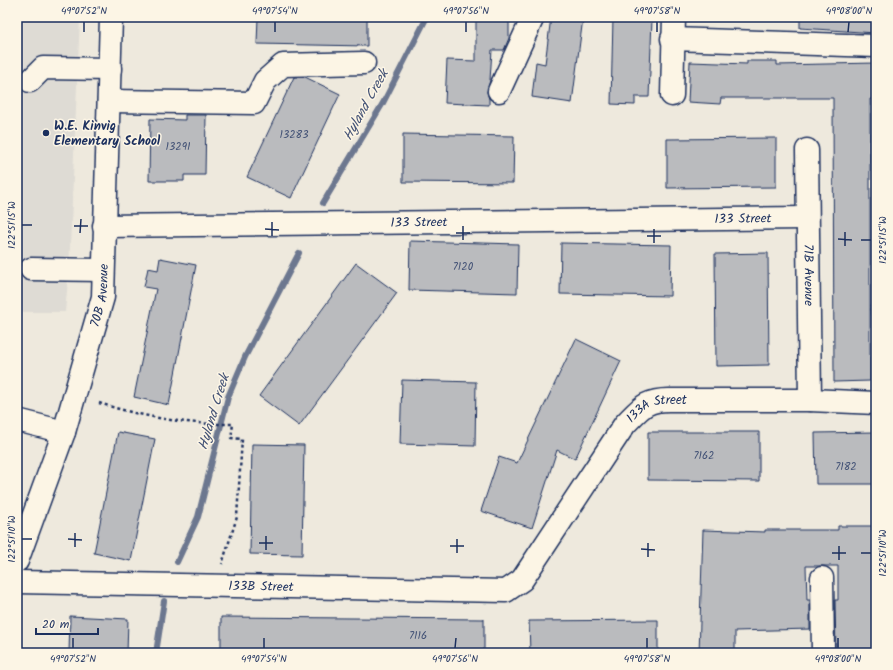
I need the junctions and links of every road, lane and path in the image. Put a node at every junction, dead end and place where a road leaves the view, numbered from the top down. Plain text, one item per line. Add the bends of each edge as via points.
1 (111, 17) edge
2 (532, 17) edge
3 (674, 17) edge
4 (672, 39) junction
5 (876, 46) edge
6 (364, 63) dead end
7 (110, 69) junction
8 (30, 81) dead end
9 (499, 91) dead end
10 (672, 95) dead end
11 (109, 101) junction
12 (807, 150) dead end
13 (807, 218) junction
14 (104, 226) junction
15 (31, 268) dead end
16 (103, 270) junction
17 (810, 400) junction
18 (100, 403) dead end
19 (876, 403) edge
20 (17, 420) edge
21 (64, 432) junction
22 (17, 561) edge
23 (822, 578) dead end
24 (17, 582) edge
25 (216, 586) junction
26 (506, 592) joint
27 (823, 653) edge

1 - 7 street, 70B Avenue
2 - 9 street
3 - 4 street
4 - 5 street
4 - 10 street
6 - 11 street via 282,66 265,80 254,103
7 - 8 street via 43,68
7 - 11 street, 70B Avenue
11 - 14 street, 70B Avenue
12 - 13 street, 71B Avenue
13 - 14 street, 133 Street
13 - 17 street, 71B Avenue
14 - 16 street, 70B Avenue
15 - 16 street
16 - 21 street, 70B Avenue via 103,297
17 - 19 street, 133A Street
17 - 26 street, 133A Street via 661,400 647,403 625,424 522,580
18 - 25 path via 140,416 206,425 233,424 231,438 242,439 237,518
20 - 21 street
21 - 22 street, 70B Avenue
23 - 27 street
24 - 25 street, 133B Street
25 - 26 street, 133B Street

